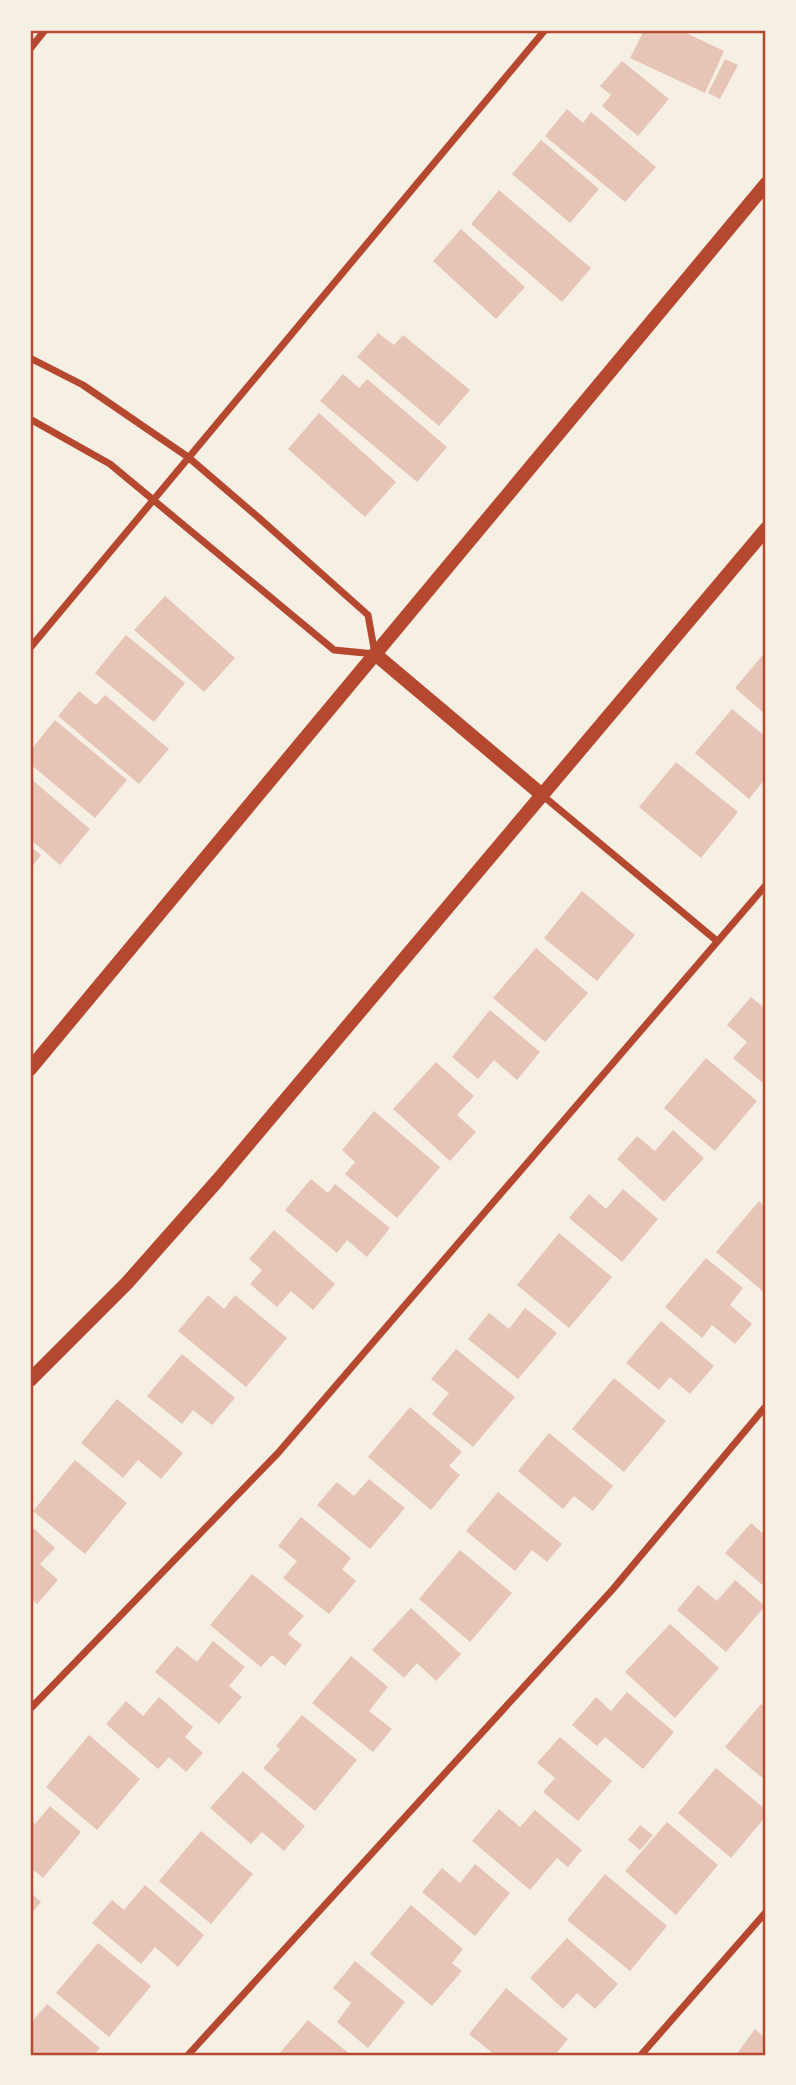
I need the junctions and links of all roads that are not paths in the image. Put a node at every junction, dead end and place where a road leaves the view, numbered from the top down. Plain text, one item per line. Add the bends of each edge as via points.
1 (45, 30) edge
2 (545, 30) edge
3 (30, 49) edge
4 (766, 184) edge
5 (30, 358) edge
6 (30, 419) edge
7 (188, 457) junction
8 (155, 498) junction
9 (766, 529) edge
10 (30, 648) edge
11 (375, 654) junction
12 (541, 794) junction
13 (766, 885) edge
14 (717, 941) junction
15 (30, 1069) edge
16 (30, 1380) edge
17 (766, 1406) edge
18 (30, 1709) edge
19 (766, 1912) edge
20 (188, 2055) edge
21 (641, 2055) edge

1 - 3 street
2 - 7 street
4 - 11 main road
5 - 7 street via 83,385
6 - 8 street via 110,464
7 - 8 street
7 - 11 street via 368,615
8 - 10 street
8 - 11 street via 334,650
9 - 12 main road
11 - 12 main road
11 - 15 main road
12 - 14 street
12 - 16 main road via 218,1180 127,1283
13 - 14 street
14 - 18 street via 278,1453
17 - 20 street via 613,1589
19 - 21 street

